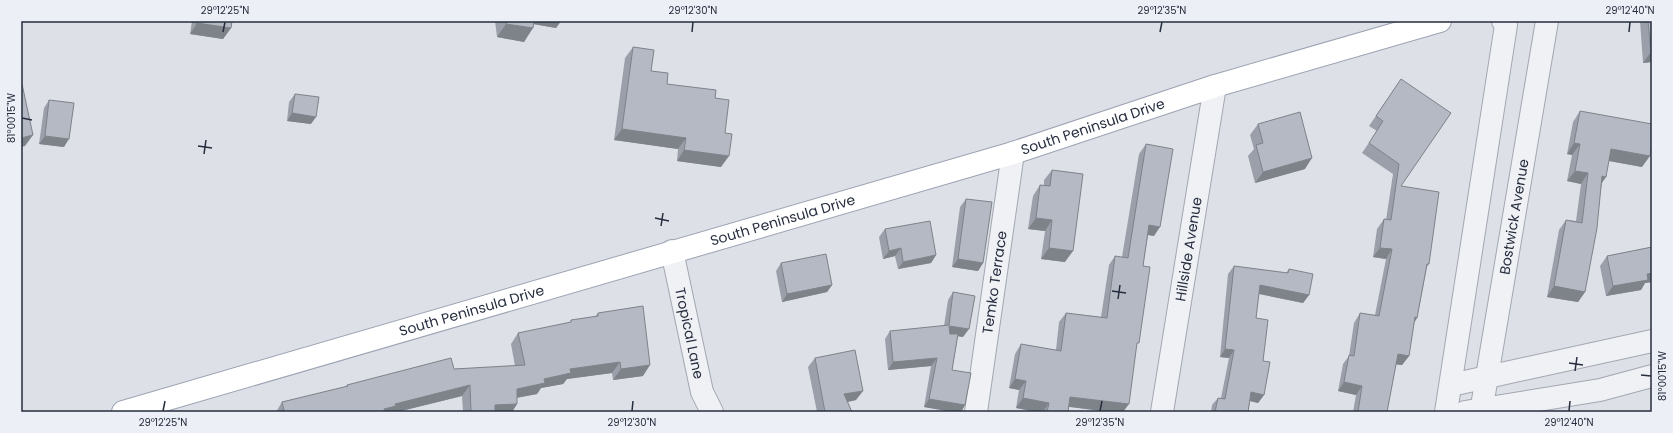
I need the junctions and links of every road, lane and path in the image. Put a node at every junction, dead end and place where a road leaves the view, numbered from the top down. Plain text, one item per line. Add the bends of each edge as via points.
1 (1440, 21) edge
2 (1503, 21) edge
3 (1547, 21) edge
4 (1215, 86) junction
5 (1013, 153) junction
6 (672, 252) junction
7 (1652, 342) edge
8 (1652, 376) edge
9 (1487, 378) junction
10 (1450, 385) junction
11 (703, 402) edge
12 (1476, 411) edge
13 (123, 412) edge
14 (712, 412) edge
15 (976, 412) edge
16 (1162, 412) edge
17 (1446, 412) edge

1 - 4 main road, South Peninsula Drive
2 - 10 street via 1506,25
3 - 9 street, Bostwick Avenue
4 - 5 main road, South Peninsula Drive
4 - 16 street, Hillside Avenue
5 - 6 main road, South Peninsula Drive
5 - 15 street, Temko Terrace
6 - 11 street, Tropical Lane
6 - 13 main road, South Peninsula Drive
7 - 9 street
8 - 12 street via 1600,390
9 - 10 street
9 - 12 street, Bostwick Avenue
10 - 17 street
11 - 14 street, Tropical Lane

